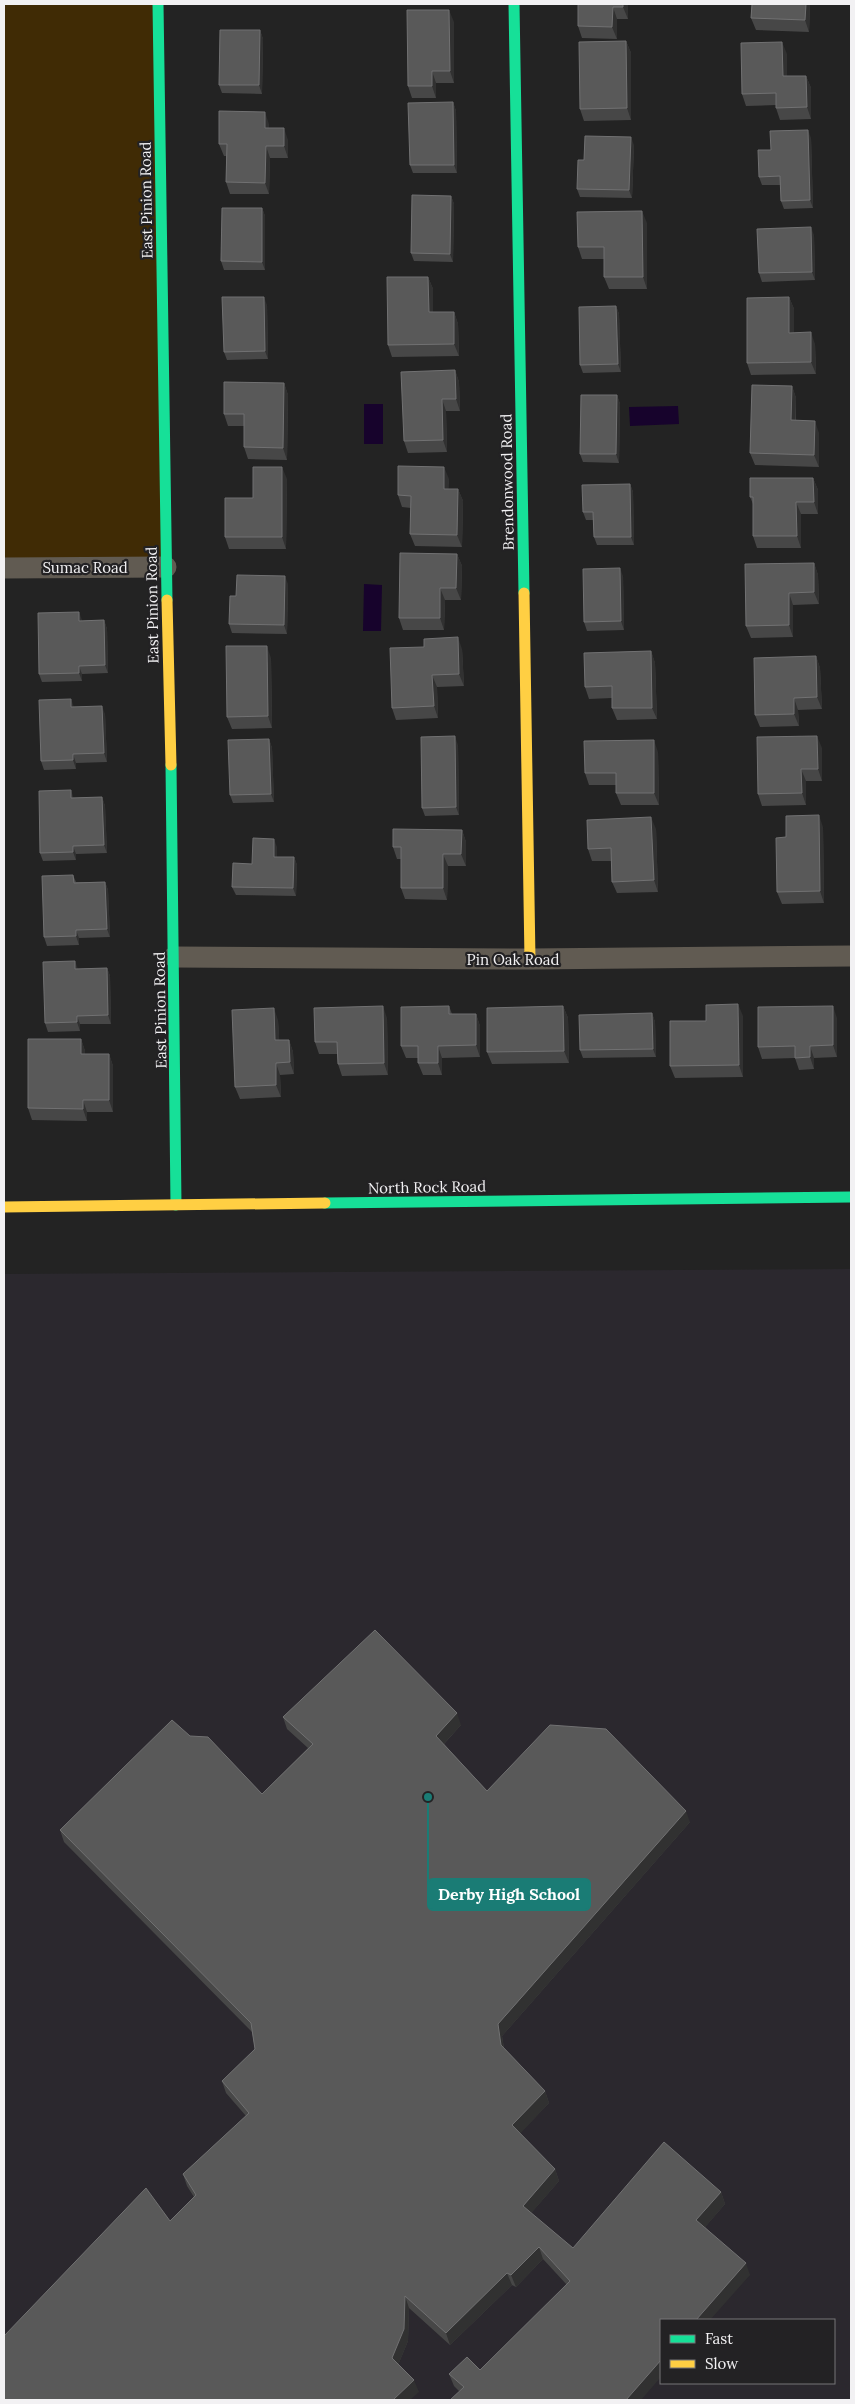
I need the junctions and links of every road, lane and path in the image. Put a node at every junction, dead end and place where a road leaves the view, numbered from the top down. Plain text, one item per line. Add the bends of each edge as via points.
1 (158, 4) edge
2 (514, 4) edge
3 (166, 567) junction
4 (4, 568) edge
5 (851, 956) edge
6 (174, 957) junction
7 (530, 959) junction
8 (851, 1197) edge
9 (176, 1205) junction
10 (4, 1207) edge

1 - 3 street, East Pinion Road
2 - 7 street, Brendonwood Road
3 - 4 street, Sumac Road
3 - 6 street, East Pinion Road
5 - 7 street, Pin Oak Road
6 - 7 street, Pin Oak Road
6 - 9 street, East Pinion Road
8 - 9 street, North Rock Road
9 - 10 street, North Rock Road

